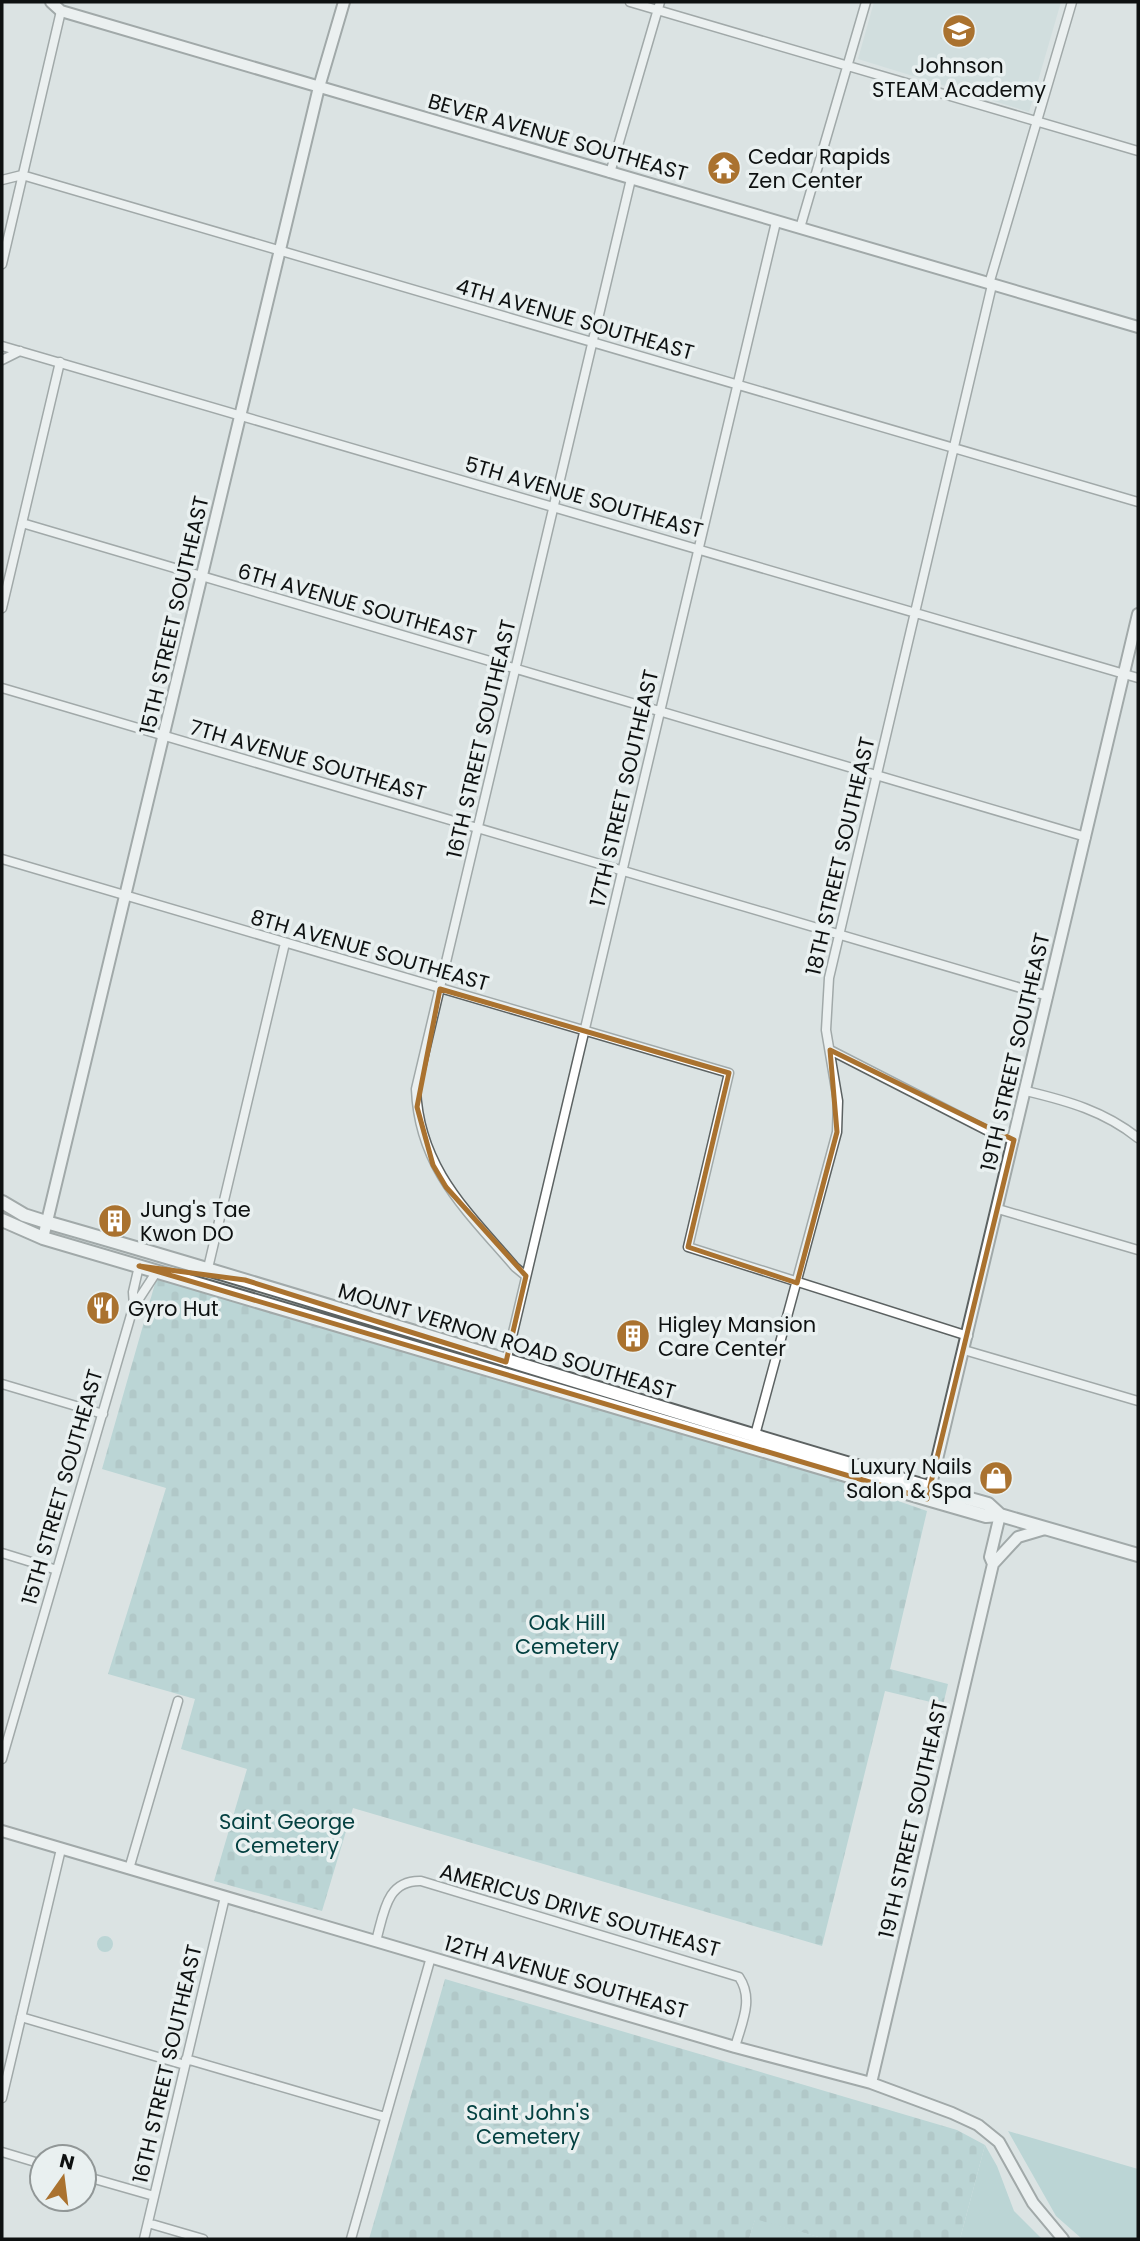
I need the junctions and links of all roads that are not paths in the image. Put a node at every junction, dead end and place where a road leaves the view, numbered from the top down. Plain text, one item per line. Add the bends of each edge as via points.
1 (51, 2) edge
2 (344, 2) edge
3 (630, 2) edge
4 (866, 2) edge
5 (1072, 2) edge
6 (659, 6) edge
7 (61, 11) junction
8 (847, 66) junction
9 (319, 86) junction
10 (1037, 121) junction
11 (1138, 151) edge
12 (610, 173) junction
13 (22, 175) junction
14 (631, 179) junction
15 (2, 180) edge
16 (776, 222) junction
17 (800, 228) junction
18 (280, 251) junction
19 (2, 264) edge
20 (991, 284) junction
21 (1138, 327) edge
22 (593, 342) junction
23 (2, 346) edge
24 (20, 351) junction
25 (2, 360) edge
26 (60, 362) junction
27 (738, 384) junction
28 (242, 415) junction
29 (953, 447) junction
30 (1138, 502) edge
31 (554, 506) junction
32 (22, 523) junction
33 (699, 549) junction
34 (203, 577) junction
35 (4, 593) edge
36 (2, 608) edge
37 (914, 612) junction
38 (1138, 614) edge
39 (516, 668) junction
40 (1124, 674) junction
41 (1138, 678) edge
42 (2, 688) edge
43 (660, 711) junction
44 (165, 736) junction
45 (876, 775) junction
46 (478, 828) junction
47 (1086, 836) junction
48 (2, 859) edge
49 (623, 871) junction
50 (127, 897) junction
51 (839, 933) junction
52 (285, 943) junction
53 (440, 989) junction
54 (1048, 996) junction
55 (585, 1031) junction
56 (830, 1050) junction
57 (1026, 1091) junction
58 (1138, 1138) edge
59 (1014, 1140) junction
60 (2, 1202) edge
61 (998, 1209) junction
62 (2, 1220) edge
63 (46, 1222) junction
64 (43, 1238) junction
65 (1138, 1250) edge
66 (139, 1266) junction
67 (208, 1268) junction
68 (157, 1271) junction
69 (526, 1276) junction
70 (245, 1280) junction
71 (797, 1283) junction
72 (134, 1306) junction
73 (968, 1336) junction
74 (964, 1350) junction
75 (506, 1362) junction
76 (2, 1384) edge
77 (1138, 1401) edge
78 (103, 1414) junction
79 (755, 1436) junction
80 (929, 1494) junction
81 (1000, 1516) junction
82 (1045, 1528) junction
83 (2, 1553) edge
84 (1138, 1555) edge
85 (993, 1564) junction
86 (57, 1570) junction
87 (177, 1701) dead end
88 (2, 1759) edge
89 (2, 1832) edge
90 (61, 1849) junction
91 (129, 1869) junction
92 (225, 1897) junction
93 (376, 1941) junction
94 (431, 1957) junction
95 (21, 2017) junction
96 (735, 2047) junction
97 (185, 2062) junction
98 (871, 2083) junction
99 (2, 2098) edge
100 (385, 2117) junction
101 (2, 2152) edge
102 (28, 2160) edge
103 (98, 2180) edge
104 (154, 2196) junction
105 (148, 2223) junction
106 (144, 2239) edge
107 (203, 2239) edge
108 (351, 2239) edge
109 (1063, 2239) edge

1 - 7 street, BEVER AVENUE SOUTHEAST
2 - 9 street, 15TH STREET SOUTHEAST
3 - 6 street
4 - 8 street
5 - 10 street, 18TH STREET SOUTHEAST
6 - 8 street
6 - 12 street
7 - 9 street, BEVER AVENUE SOUTHEAST
7 - 13 street
8 - 10 street
8 - 17 street
9 - 12 street, BEVER AVENUE SOUTHEAST
9 - 18 street, 15TH STREET SOUTHEAST
10 - 11 street
10 - 20 street, 18TH STREET SOUTHEAST
12 - 14 street, BEVER AVENUE SOUTHEAST
13 - 15 street
13 - 18 street, 4TH AVENUE SOUTHEAST
13 - 19 street
14 - 16 street, BEVER AVENUE SOUTHEAST
14 - 22 street, 16TH STREET SOUTHEAST
16 - 17 street, BEVER AVENUE SOUTHEAST
16 - 27 street, 17TH STREET SOUTHEAST
17 - 20 street, BEVER AVENUE SOUTHEAST
18 - 22 street, 4TH AVENUE SOUTHEAST
18 - 28 street, 15TH STREET SOUTHEAST
20 - 21 street, BEVER AVENUE SOUTHEAST
20 - 29 street, 18TH STREET SOUTHEAST
22 - 27 street, 4TH AVENUE SOUTHEAST
22 - 31 street, 16TH STREET SOUTHEAST
23 - 24 street, 5TH AVENUE SOUTHEAST
24 - 25 street
24 - 26 street, 5TH AVENUE SOUTHEAST
26 - 28 street, 5TH AVENUE SOUTHEAST
26 - 32 street
27 - 29 street, 4TH AVENUE SOUTHEAST
27 - 33 street, 17TH STREET SOUTHEAST
28 - 31 street, 5TH AVENUE SOUTHEAST
28 - 34 street, 15TH STREET SOUTHEAST
29 - 30 street, 4TH AVENUE SOUTHEAST
29 - 37 street, 18TH STREET SOUTHEAST
31 - 33 street, 5TH AVENUE SOUTHEAST
31 - 39 street, 16TH STREET SOUTHEAST
32 - 34 street, 6TH AVENUE SOUTHEAST
32 - 35 street
33 - 37 street, 5TH AVENUE SOUTHEAST
33 - 43 street, 17TH STREET SOUTHEAST
34 - 39 street, 6TH AVENUE SOUTHEAST
34 - 44 street, 15TH STREET SOUTHEAST
35 - 36 street
37 - 40 street, 5TH AVENUE SOUTHEAST
37 - 45 street, 18TH STREET SOUTHEAST
38 - 40 street, 19TH STREET SOUTHEAST
39 - 43 street, 6TH AVENUE SOUTHEAST
39 - 46 street, 16TH STREET SOUTHEAST
40 - 41 street, 5TH AVENUE SOUTHEAST
40 - 47 street, 19TH STREET SOUTHEAST
42 - 44 street, 7TH AVENUE SOUTHEAST
43 - 45 street, 6TH AVENUE SOUTHEAST
43 - 49 street, 17TH STREET SOUTHEAST
44 - 46 street, 7TH AVENUE SOUTHEAST
44 - 50 street, 15TH STREET SOUTHEAST
45 - 47 street, 6TH AVENUE SOUTHEAST
45 - 51 street, 18TH STREET SOUTHEAST
46 - 49 street, 7TH AVENUE SOUTHEAST
46 - 53 street, 16TH STREET SOUTHEAST
47 - 54 street, 19TH STREET SOUTHEAST
48 - 50 street, 8TH AVENUE SOUTHEAST
49 - 51 street, 7TH AVENUE SOUTHEAST
49 - 55 street, 17TH STREET SOUTHEAST
50 - 52 street, 8TH AVENUE SOUTHEAST
50 - 63 street, 15TH STREET SOUTHEAST
51 - 54 street, 7TH AVENUE SOUTHEAST
51 - 56 street, 18TH STREET SOUTHEAST via 829,978 826,1030
52 - 53 street, 8TH AVENUE SOUTHEAST
52 - 67 street
53 - 55 street, 8TH AVENUE SOUTHEAST
53 - 69 street, 16TH STREET SOUTHEAST via 416,1089 433,1166 446,1187
54 - 57 street, 19TH STREET SOUTHEAST
55 - 69 street, 17TH STREET SOUTHEAST
55 - 71 street, 8TH AVENUE SOUTHEAST via 729,1073 688,1247
56 - 59 street
56 - 71 street, 18TH STREET SOUTHEAST via 838,1101 837,1132
57 - 58 street via 1103,1114
57 - 59 street, 19TH STREET SOUTHEAST
59 - 61 street, 19TH STREET SOUTHEAST
60 - 63 main road, MOUNT VERNON ROAD SOUTHEAST
61 - 65 street
61 - 73 street, 19TH STREET SOUTHEAST
62 - 64 main road, MOUNT VERNON ROAD SOUTHEAST
63 - 64 street, 15TH STREET SOUTHEAST
63 - 67 main road, MOUNT VERNON ROAD SOUTHEAST
64 - 66 main road, MOUNT VERNON ROAD SOUTHEAST
66 - 68 main road, MOUNT VERNON ROAD SOUTHEAST
66 - 70 main road via 158,1264 209,1279
66 - 72 street, 15TH STREET SOUTHEAST
67 - 70 main road, MOUNT VERNON ROAD SOUTHEAST
68 - 72 street, 15TH STREET SOUTHEAST
68 - 80 main road, MOUNT VERNON ROAD SOUTHEAST
69 - 75 street, 17TH STREET SOUTHEAST
70 - 75 main road, MOUNT VERNON ROAD SOUTHEAST
71 - 73 street
71 - 79 street, 18TH STREET SOUTHEAST
72 - 78 street, 15TH STREET SOUTHEAST
73 - 74 street, 19TH STREET SOUTHEAST
74 - 77 street
74 - 80 street, 19TH STREET SOUTHEAST
75 - 79 main road, MOUNT VERNON ROAD SOUTHEAST
76 - 78 street
78 - 86 street, 15TH STREET SOUTHEAST
79 - 80 main road, MOUNT VERNON ROAD SOUTHEAST
80 - 81 main road, MOUNT VERNON ROAD SOUTHEAST via 988,1504
81 - 82 main road, MOUNT VERNON ROAD SOUTHEAST
81 - 85 street, 19TH STREET SOUTHEAST via 990,1557
82 - 84 main road, MOUNT VERNON ROAD SOUTHEAST
82 - 85 street, 19TH STREET SOUTHEAST via 1018,1537
83 - 86 street
85 - 98 street, 19TH STREET SOUTHEAST
86 - 88 street, 15TH STREET SOUTHEAST
87 - 91 street
89 - 90 street, 12TH AVENUE SOUTHEAST
90 - 91 street, 12TH AVENUE SOUTHEAST
90 - 95 street
91 - 92 street, 12TH AVENUE SOUTHEAST
92 - 93 street, 12TH AVENUE SOUTHEAST
92 - 97 street, 16TH STREET SOUTHEAST
93 - 94 street, 12TH AVENUE SOUTHEAST
93 - 96 street, AMERICUS DRIVE SOUTHEAST via 396,1887 421,1881 739,1977 748,1998
94 - 96 street, 12TH AVENUE SOUTHEAST
94 - 100 street
95 - 97 street
95 - 99 street
96 - 98 street, 12TH AVENUE SOUTHEAST
97 - 100 street
97 - 104 street, 16TH STREET SOUTHEAST
98 - 109 street, 12TH AVENUE SOUTHEAST via 967,2119 990,2134 1006,2152 1042,2217
100 - 108 street
101 - 102 street
103 - 104 street
104 - 105 street, 16TH STREET SOUTHEAST
105 - 106 street, 16TH STREET SOUTHEAST
105 - 107 street

